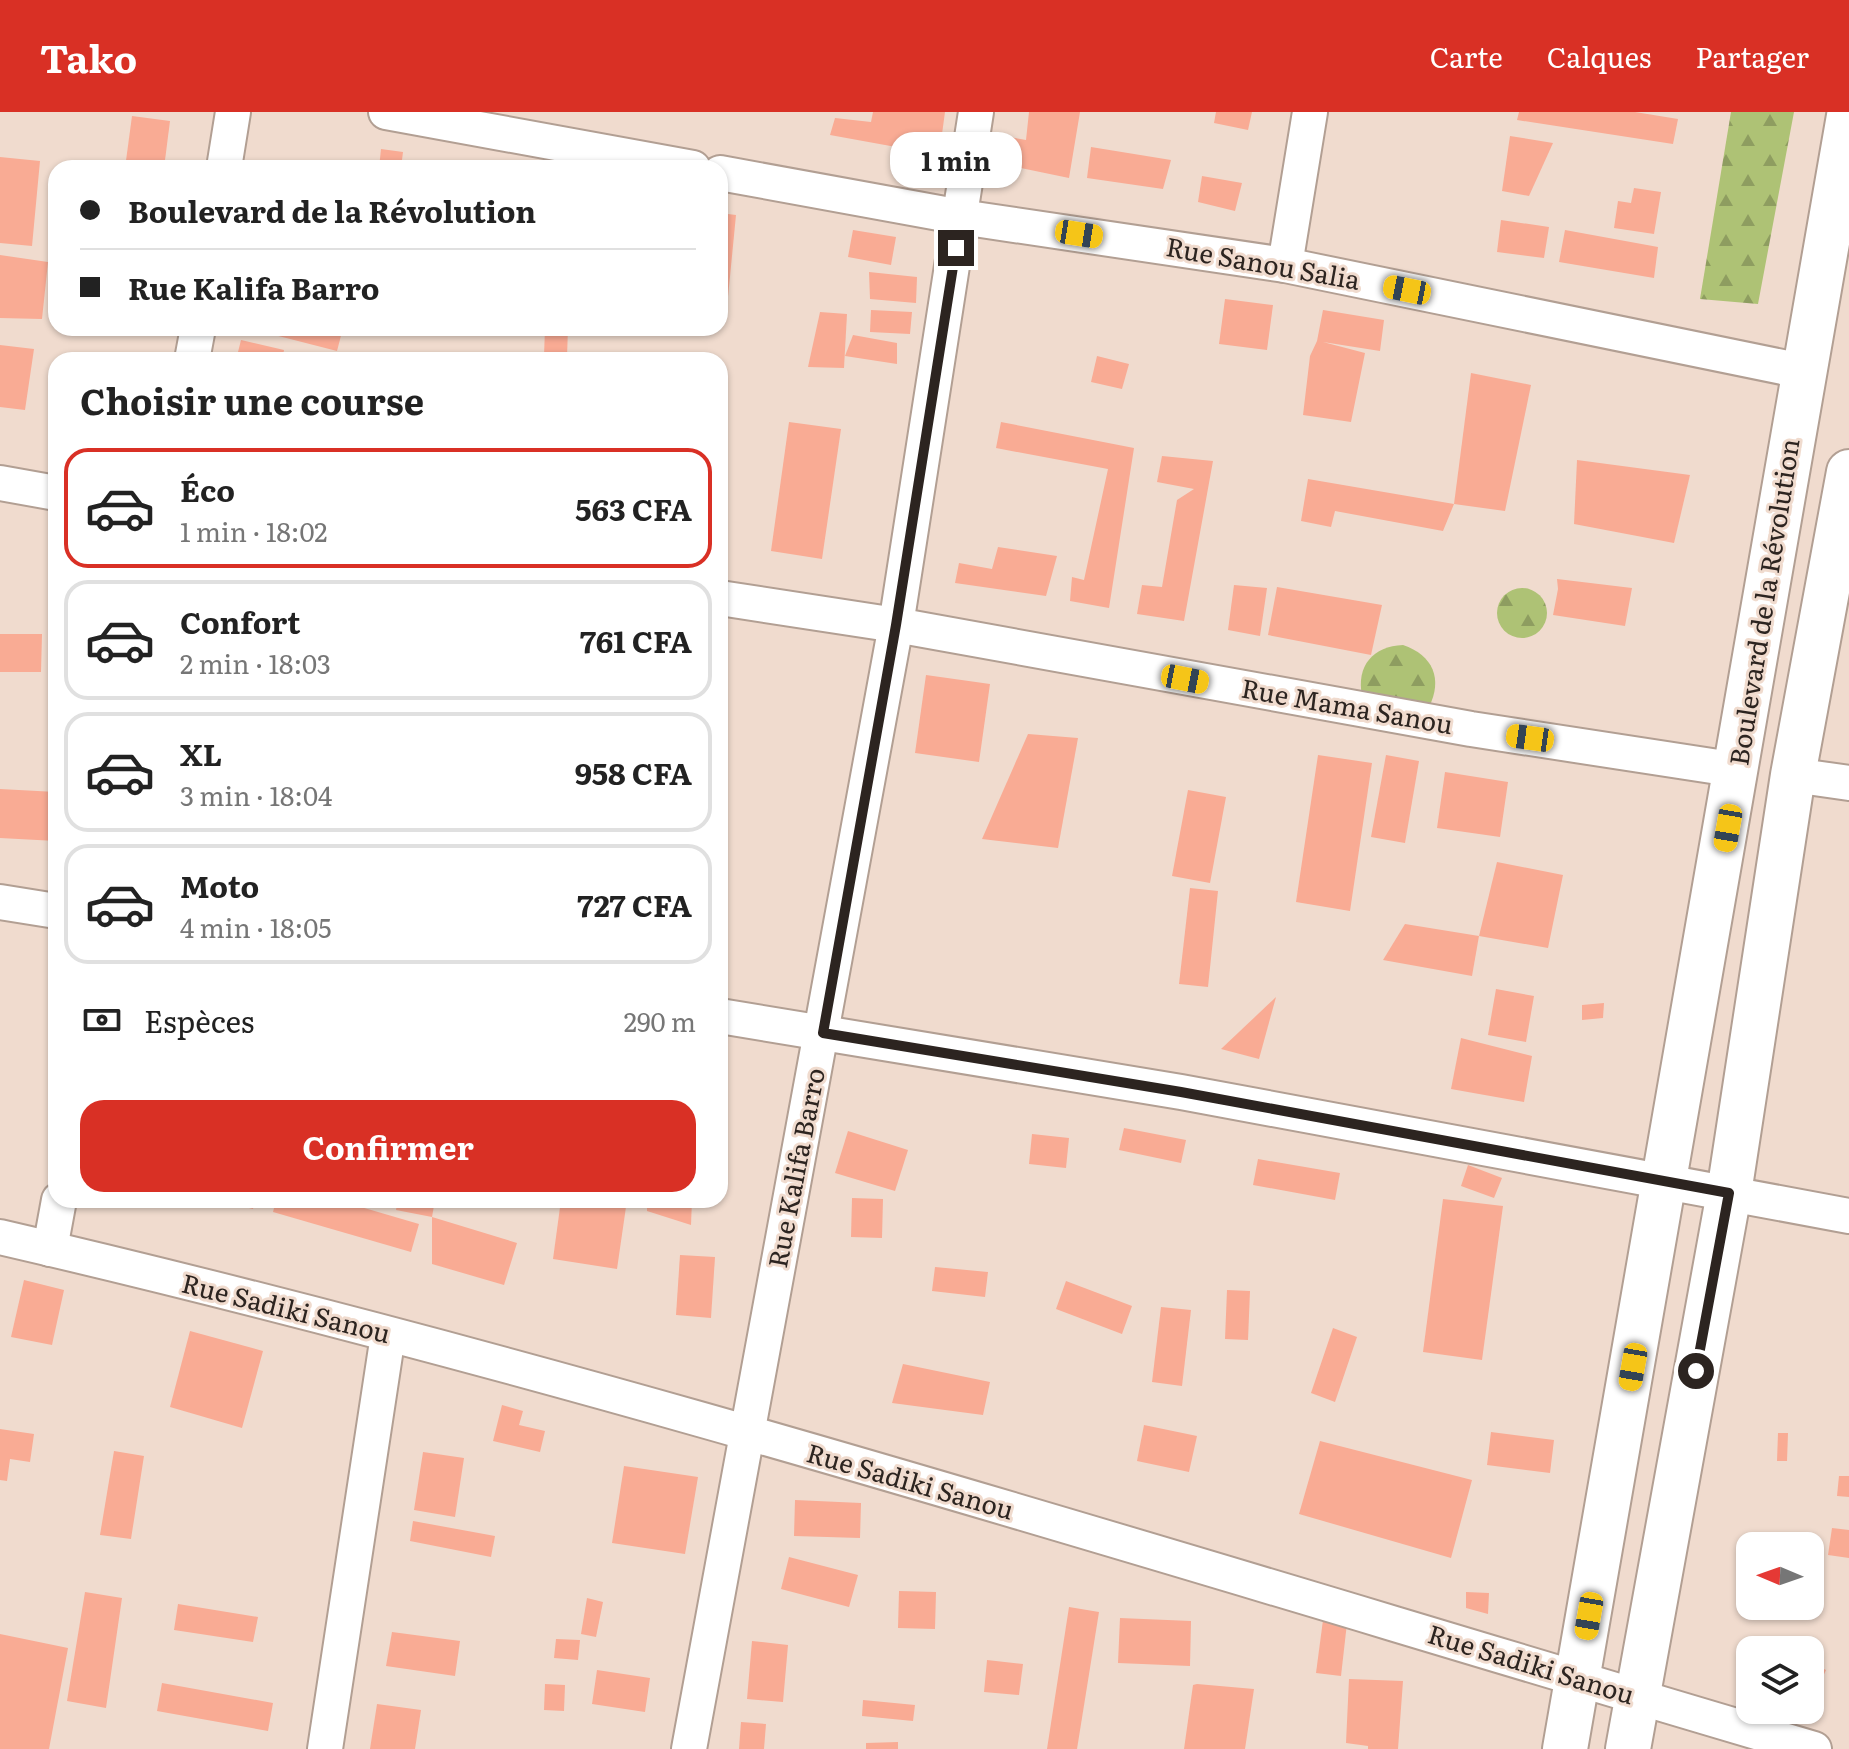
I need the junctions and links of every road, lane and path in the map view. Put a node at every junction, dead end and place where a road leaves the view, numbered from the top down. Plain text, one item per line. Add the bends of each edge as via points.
1 (233, 112) edge
2 (386, 112) edge
3 (976, 112) edge
4 (1310, 112) edge
5 (1849, 116) edge
6 (225, 160) edge
7 (649, 160) edge
8 (728, 174) edge
9 (961, 217) junction
10 (1285, 265) junction
11 (1802, 371) junction
12 (1849, 472) edge
13 (0, 483) edge
14 (48, 492) edge
15 (728, 599) edge
16 (896, 625) junction
17 (1738, 770) junction
18 (1793, 775) junction
19 (1849, 783) edge
20 (0, 902) edge
21 (48, 910) edge
22 (728, 1017) edge
23 (823, 1033) junction
24 (1666, 1180) junction
25 (1729, 1193) junction
26 (58, 1208) edge
27 (1849, 1216) edge
28 (0, 1237) edge
29 (50, 1249) junction
30 (388, 1335) junction
31 (745, 1434) junction
32 (1578, 1679) junction
33 (1637, 1697) junction
34 (325, 1749) edge
35 (689, 1749) edge
36 (1565, 1749) edge
37 (1628, 1749) edge
38 (1814, 1749) edge

1 - 6 street
2 - 7 street
3 - 9 street, Rue Kalifa Barro
4 - 10 street
5 - 11 main road, Boulevard de la Révolution
8 - 9 street, Rue Sanou Salia
9 - 10 street, Rue Sanou Salia
9 - 16 street, Rue Kalifa Barro
10 - 11 street, Rue Sanou Salia
11 - 17 main road, Boulevard de la Révolution
12 - 18 main road
13 - 14 street
15 - 16 street, Rue Mama Sanou
16 - 17 street, Rue Mama Sanou via 1273,695
16 - 23 street, Rue Kalifa Barro
17 - 24 main road, Boulevard de la Révolution
18 - 19 street
18 - 25 main road
20 - 21 street
22 - 23 street
23 - 24 street
23 - 31 street, Rue Kalifa Barro
24 - 25 street
24 - 32 main road, Boulevard de la Révolution
25 - 27 street
25 - 33 main road
26 - 29 street
28 - 29 street, Rue Sadiki Sanou
29 - 30 street, Rue Sadiki Sanou
30 - 31 street, Rue Sadiki Sanou
30 - 34 street
31 - 32 street, Rue Sadiki Sanou
31 - 35 street, Rue Kalifa Barro
32 - 33 street, Rue Sadiki Sanou
32 - 36 main road, Boulevard de la Révolution
33 - 37 main road
33 - 38 street, Rue Sadiki Sanou

